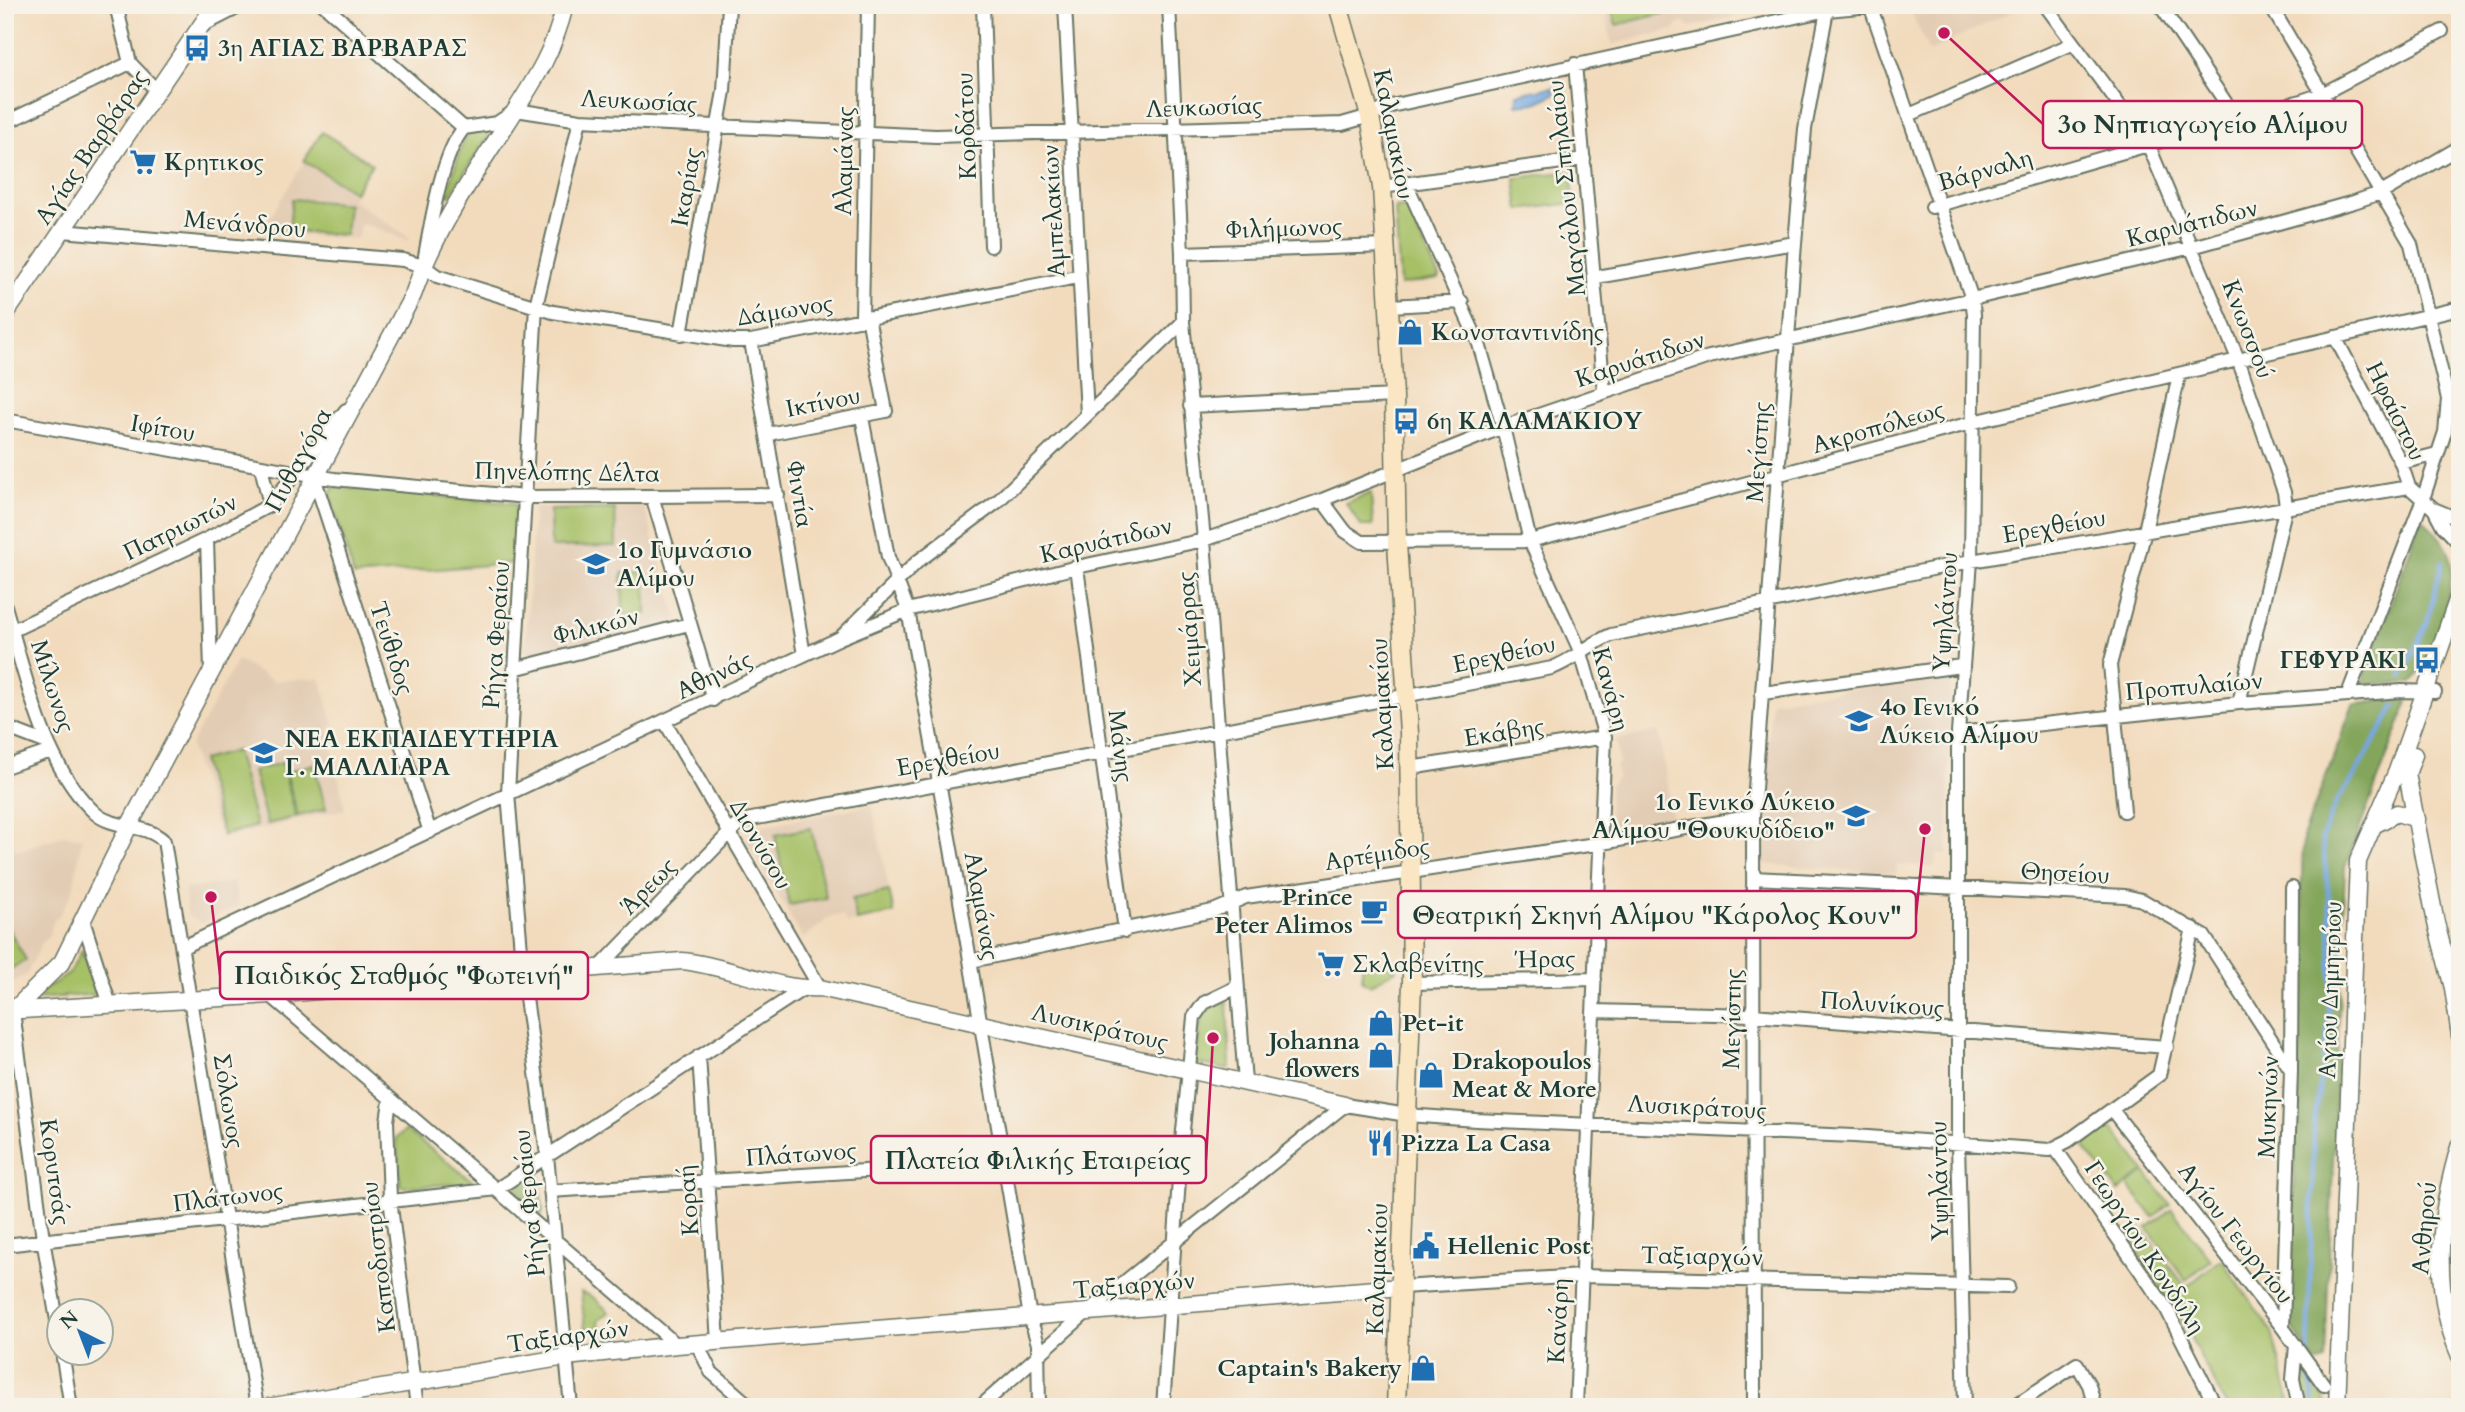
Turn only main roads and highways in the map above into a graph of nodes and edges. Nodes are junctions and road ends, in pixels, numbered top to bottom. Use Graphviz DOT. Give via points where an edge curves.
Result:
graph roads {
  1 [pos="1338,5"];
  2 [pos="1396,1407"];
  1 -- 2 [label="main road, Καλαμακίου" via="1370,116 1382,187 1410,768 1412,983"];
}
